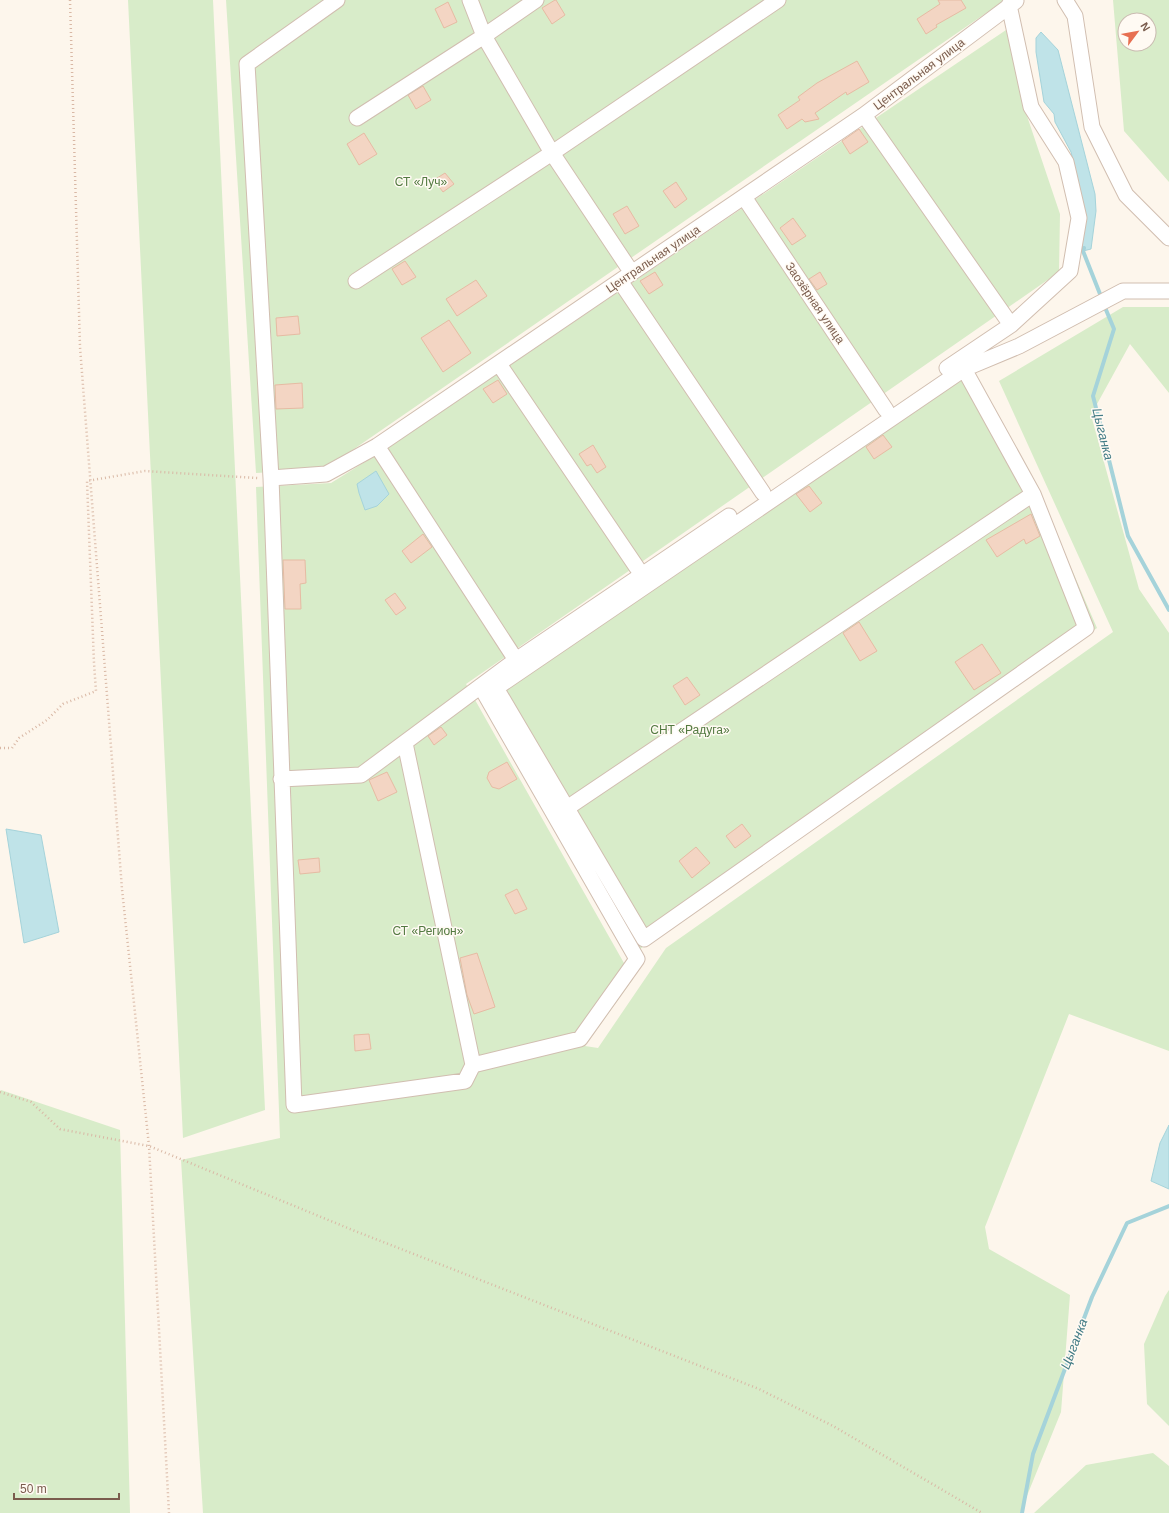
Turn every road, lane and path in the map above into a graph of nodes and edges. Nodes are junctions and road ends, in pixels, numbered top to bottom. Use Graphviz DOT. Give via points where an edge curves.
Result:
graph roads {
  1 [pos="70,0"];
  2 [pos="337,0"];
  3 [pos="470,0"];
  4 [pos="536,0"];
  5 [pos="778,0"];
  6 [pos="1065,0"];
  7 [pos="1013,2"];
  8 [pos="484,36"];
  9 [pos="864,115"];
  10 [pos="357,118"];
  11 [pos="552,153"];
  12 [pos="744,197"];
  13 [pos="1169,238"];
  14 [pos="626,277"];
  15 [pos="356,281"];
  16 [pos="1169,291"];
  17 [pos="1011,325"];
  18 [pos="499,364"];
  19 [pos="964,368"];
  20 [pos="886,410"];
  21 [pos="377,446"];
  22 [pos="271,478"];
  23 [pos="90,480"];
  24 [pos="763,493"];
  25 [pos="1033,494"];
  26 [pos="642,575"];
  27 [pos="516,660"];
  28 [pos="481,686"];
  29 [pos="405,742"];
  30 [pos="0,748"];
  31 [pos="281,778"];
  32 [pos="567,808"];
  33 [pos="473,1065"];
  34 [pos="0,1092"];
  35 [pos="149,1146"];
  36 [pos="169,1513"];
  37 [pos="982,1513"];
  1 -- 23 [label="path" via="80,347"];
  2 -- 22 [label="street" via="247,64"];
  3 -- 8 [label="street"];
  4 -- 8 [label="street"];
  5 -- 11 [label="street"];
  6 -- 13 [label="street" via="1074,16 1092,128 1126,195"];
  7 -- 9 [label="street, Центральная улица"];
  7 -- 17 [label="street" via="1031,107 1066,162 1079,218 1070,271"];
  8 -- 10 [label="street"];
  8 -- 11 [label="street"];
  9 -- 12 [label="street, Центральная улица"];
  9 -- 17 [label="street"];
  11 -- 14 [label="street"];
  11 -- 15 [label="street"];
  12 -- 14 [label="street, Центральная улица"];
  12 -- 20 [label="street, Заозёрная улица"];
  14 -- 18 [label="street, Центральная улица"];
  14 -- 24 [label="street"];
  16 -- 19 [label="street" via="1123,292 1019,346"];
  17 -- 20 [label="street"];
  18 -- 21 [label="street, Центральная улица"];
  18 -- 26 [label="street"];
  19 -- 25 [label="street"];
  19 -- 32 [label="street" via="496,688"];
  20 -- 24 [label="street"];
  21 -- 22 [label="street, Центральная улица" via="326,474"];
  21 -- 27 [label="street"];
  22 -- 23 [label="path" via="145,471"];
  22 -- 31 [label="street"];
  23 -- 30 [label="path" via="87,481 96,690 63,704 47,720 19,738 12,748"];
  23 -- 35 [label="path" via="122,889"];
  24 -- 26 [label="street"];
  25 -- 32 [label="street"];
  25 -- 32 [label="street" via="1086,628 644,939"];
  26 -- 27 [label="street"];
  27 -- 28 [label="street"];
  28 -- 29 [label="street"];
  28 -- 33 [label="street" via="637,959 580,1039"];
  29 -- 31 [label="street" via="361,775"];
  29 -- 33 [label="street"];
  31 -- 33 [label="street" via="294,1106 465,1081"];
  34 -- 35 [label="path" via="31,1102 60,1129"];
  35 -- 36 [label="path"];
  35 -- 37 [label="path" via="362,1234 759,1389 834,1426"];
}
